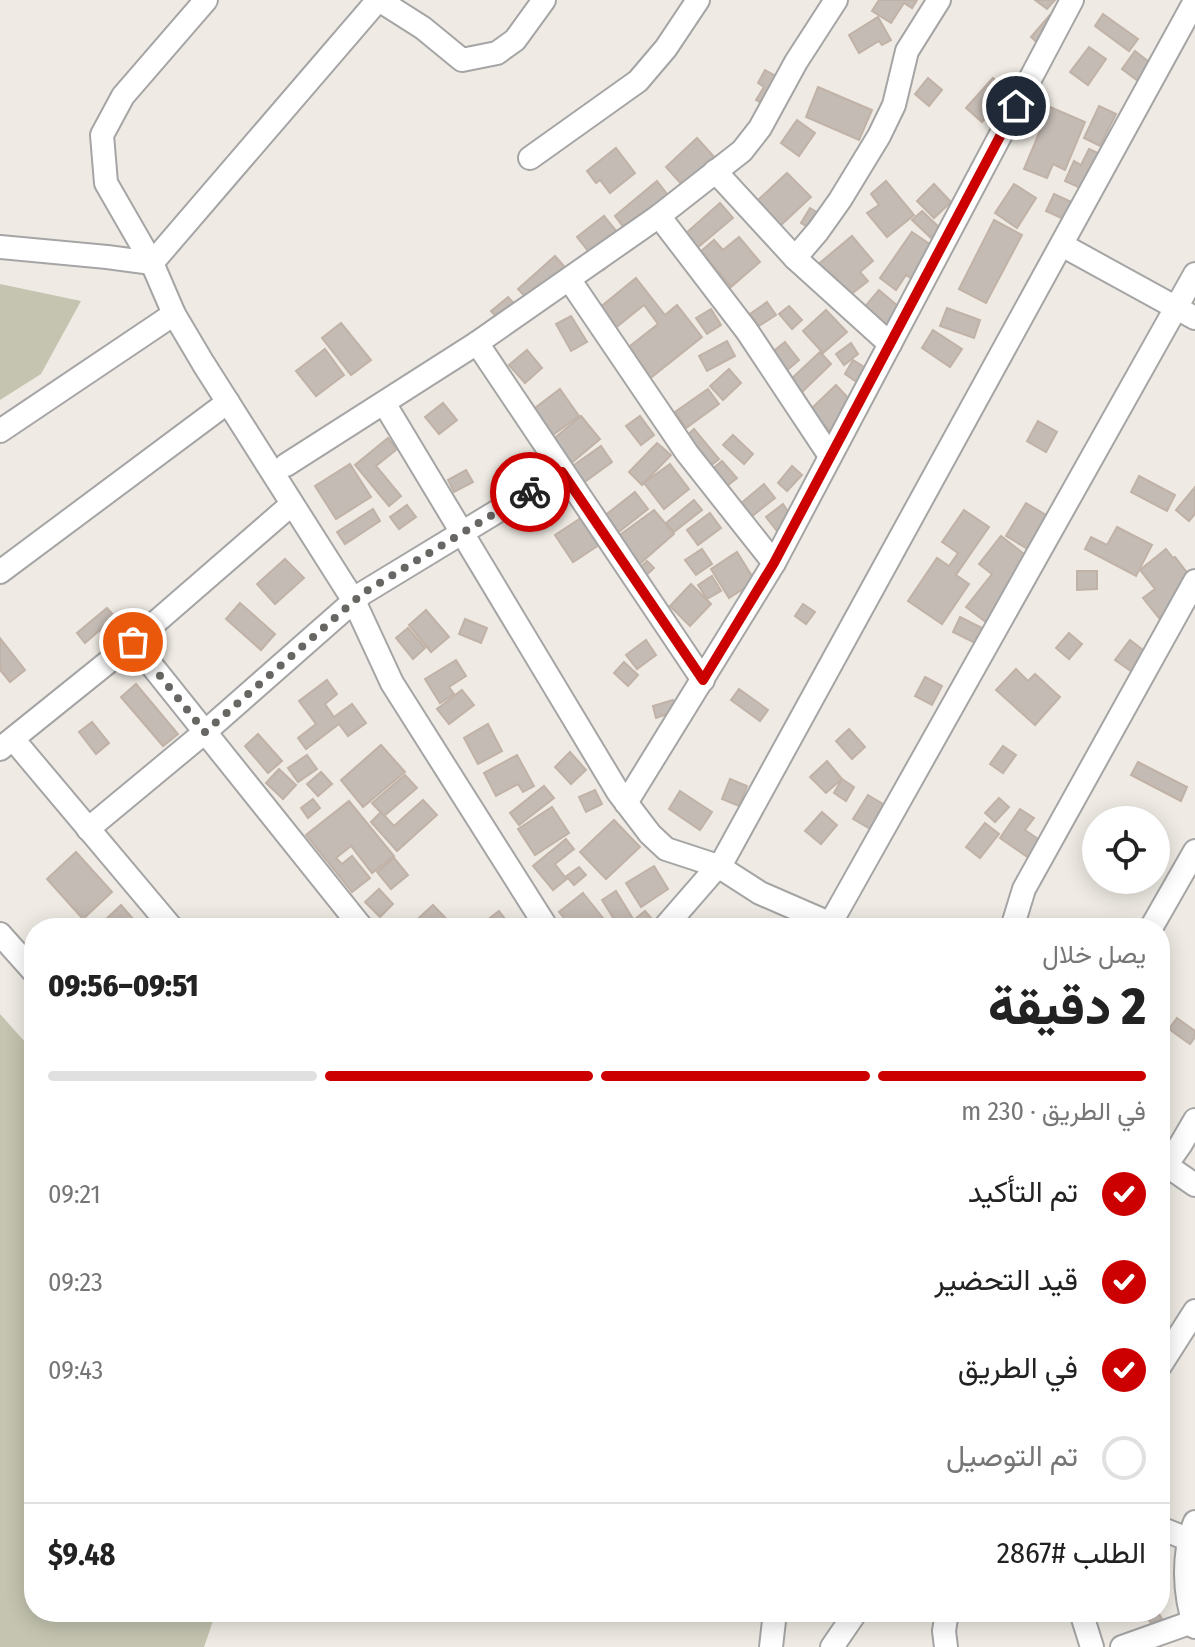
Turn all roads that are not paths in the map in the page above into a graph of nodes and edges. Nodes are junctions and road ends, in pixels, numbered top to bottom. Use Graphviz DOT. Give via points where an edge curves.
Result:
graph roads {
  1 [pos="206,0"];
  2 [pos="378,0"];
  3 [pos="544,0"];
  4 [pos="698,0"];
  5 [pos="836,0"];
  6 [pos="939,0"];
  7 [pos="1072,0"];
  8 [pos="1195,1"];
  9 [pos="530,158"];
  10 [pos="715,171"];
  11 [pos="659,216"];
  12 [pos="1062,245"];
  13 [pos="0,247"];
  14 [pos="795,258"];
  15 [pos="152,263"];
  16 [pos="1195,274"];
  17 [pos="569,279"];
  18 [pos="1186,313"];
  19 [pos="174,314"];
  20 [pos="477,343"];
  21 [pos="890,344"];
  22 [pos="228,402"];
  23 [pos="384,403"];
  24 [pos="0,431"];
  25 [pos="830,456"];
  26 [pos="286,465"];
  27 [pos="562,472"];
  28 [pos="292,504"];
  29 [pos="462,533"];
  30 [pos="774,563"];
  31 [pos="0,572"];
  32 [pos="1195,581"];
  33 [pos="354,601"];
  34 [pos="133,642"];
  35 [pos="703,680"];
  36 [pos="205,732"];
  37 [pos="6,744"];
  38 [pos="626,803"];
  39 [pos="88,829"];
  40 [pos="1195,851"];
  41 [pos="718,866"];
  42 [pos="164,918"];
  43 [pos="354,918"];
  44 [pos="541,918"];
  45 [pos="673,918"];
  46 [pos="813,918"];
  47 [pos="835,918"];
  48 [pos="1015,918"];
  49 [pos="1157,918"];
  50 [pos="0,934"];
  51 [pos="24,961"];
  52 [pos="1195,1120"];
  53 [pos="1170,1155"];
  54 [pos="1170,1171"];
  55 [pos="1195,1185"];
  56 [pos="1195,1311"];
  57 [pos="1170,1350"];
  58 [pos="1170,1530"];
  59 [pos="1193,1535"];
  60 [pos="774,1622"];
  61 [pos="849,1622"];
  62 [pos="945,1622"];
  63 [pos="1084,1622"];
  64 [pos="1194,1623"];
  65 [pos="771,1647"];
  66 [pos="832,1647"];
  67 [pos="946,1647"];
  68 [pos="1092,1647"];
  69 [pos="1122,1647"];
  1 -- 15 [label="street" via="123,96 102,135 106,183"];
  2 -- 3 [label="street" via="462,60 497,53 515,40"];
  2 -- 15 [label="street"];
  4 -- 9 [label="street" via="638,81"];
  5 -- 10 [label="street" via="760,128 742,151"];
  6 -- 14 [label="street" via="907,51 894,105 879,136 840,200"];
  7 -- 21 [label="street"];
  8 -- 12 [label="street"];
  10 -- 11 [label="street"];
  10 -- 14 [label="street"];
  11 -- 17 [label="street"];
  11 -- 25 [label="street" via="747,331"];
  12 -- 18 [label="street"];
  12 -- 41 [label="street"];
  13 -- 15 [label="street"];
  14 -- 21 [label="street"];
  15 -- 19 [label="street"];
  16 -- 18 [label="street"];
  17 -- 20 [label="street"];
  17 -- 30 [label="street" via="687,453"];
  18 -- 47 [label="street"];
  19 -- 22 [label="street"];
  19 -- 24 [label="street"];
  20 -- 23 [label="street"];
  20 -- 27 [label="street"];
  21 -- 25 [label="street"];
  22 -- 28 [label="street"];
  22 -- 31 [label="street"];
  23 -- 26 [label="street"];
  23 -- 29 [label="street"];
  25 -- 30 [label="street"];
  27 -- 29 [label="street"];
  27 -- 35 [label="street"];
  28 -- 33 [label="street"];
  28 -- 34 [label="street"];
  29 -- 33 [label="street"];
  29 -- 38 [label="street"];
  30 -- 35 [label="street"];
  32 -- 48 [label="street" via="1024,889"];
  33 -- 36 [label="street"];
  33 -- 44 [label="street" via="392,683"];
  34 -- 36 [label="street"];
  34 -- 37 [label="street"];
  35 -- 38 [label="street"];
  36 -- 39 [label="street"];
  36 -- 43 [label="street"];
  37 -- 39 [label="street"];
  38 -- 41 [label="street" via="666,849"];
  39 -- 42 [label="street"];
  40 -- 49 [label="street"];
  41 -- 45 [label="street"];
  41 -- 46 [label="street"];
  50 -- 51 [label="street"];
  52 -- 53 [label="street"];
  54 -- 55 [label="street"];
  56 -- 57 [label="street"];
  58 -- 59 [label="street"];
  59 -- 64 [label="street" via="1186,1580"];
  60 -- 65 [label="street"];
  61 -- 66 [label="street"];
  62 -- 67 [label="street"];
  63 -- 68 [label="street"];
  64 -- 69 [label="street"];
}
